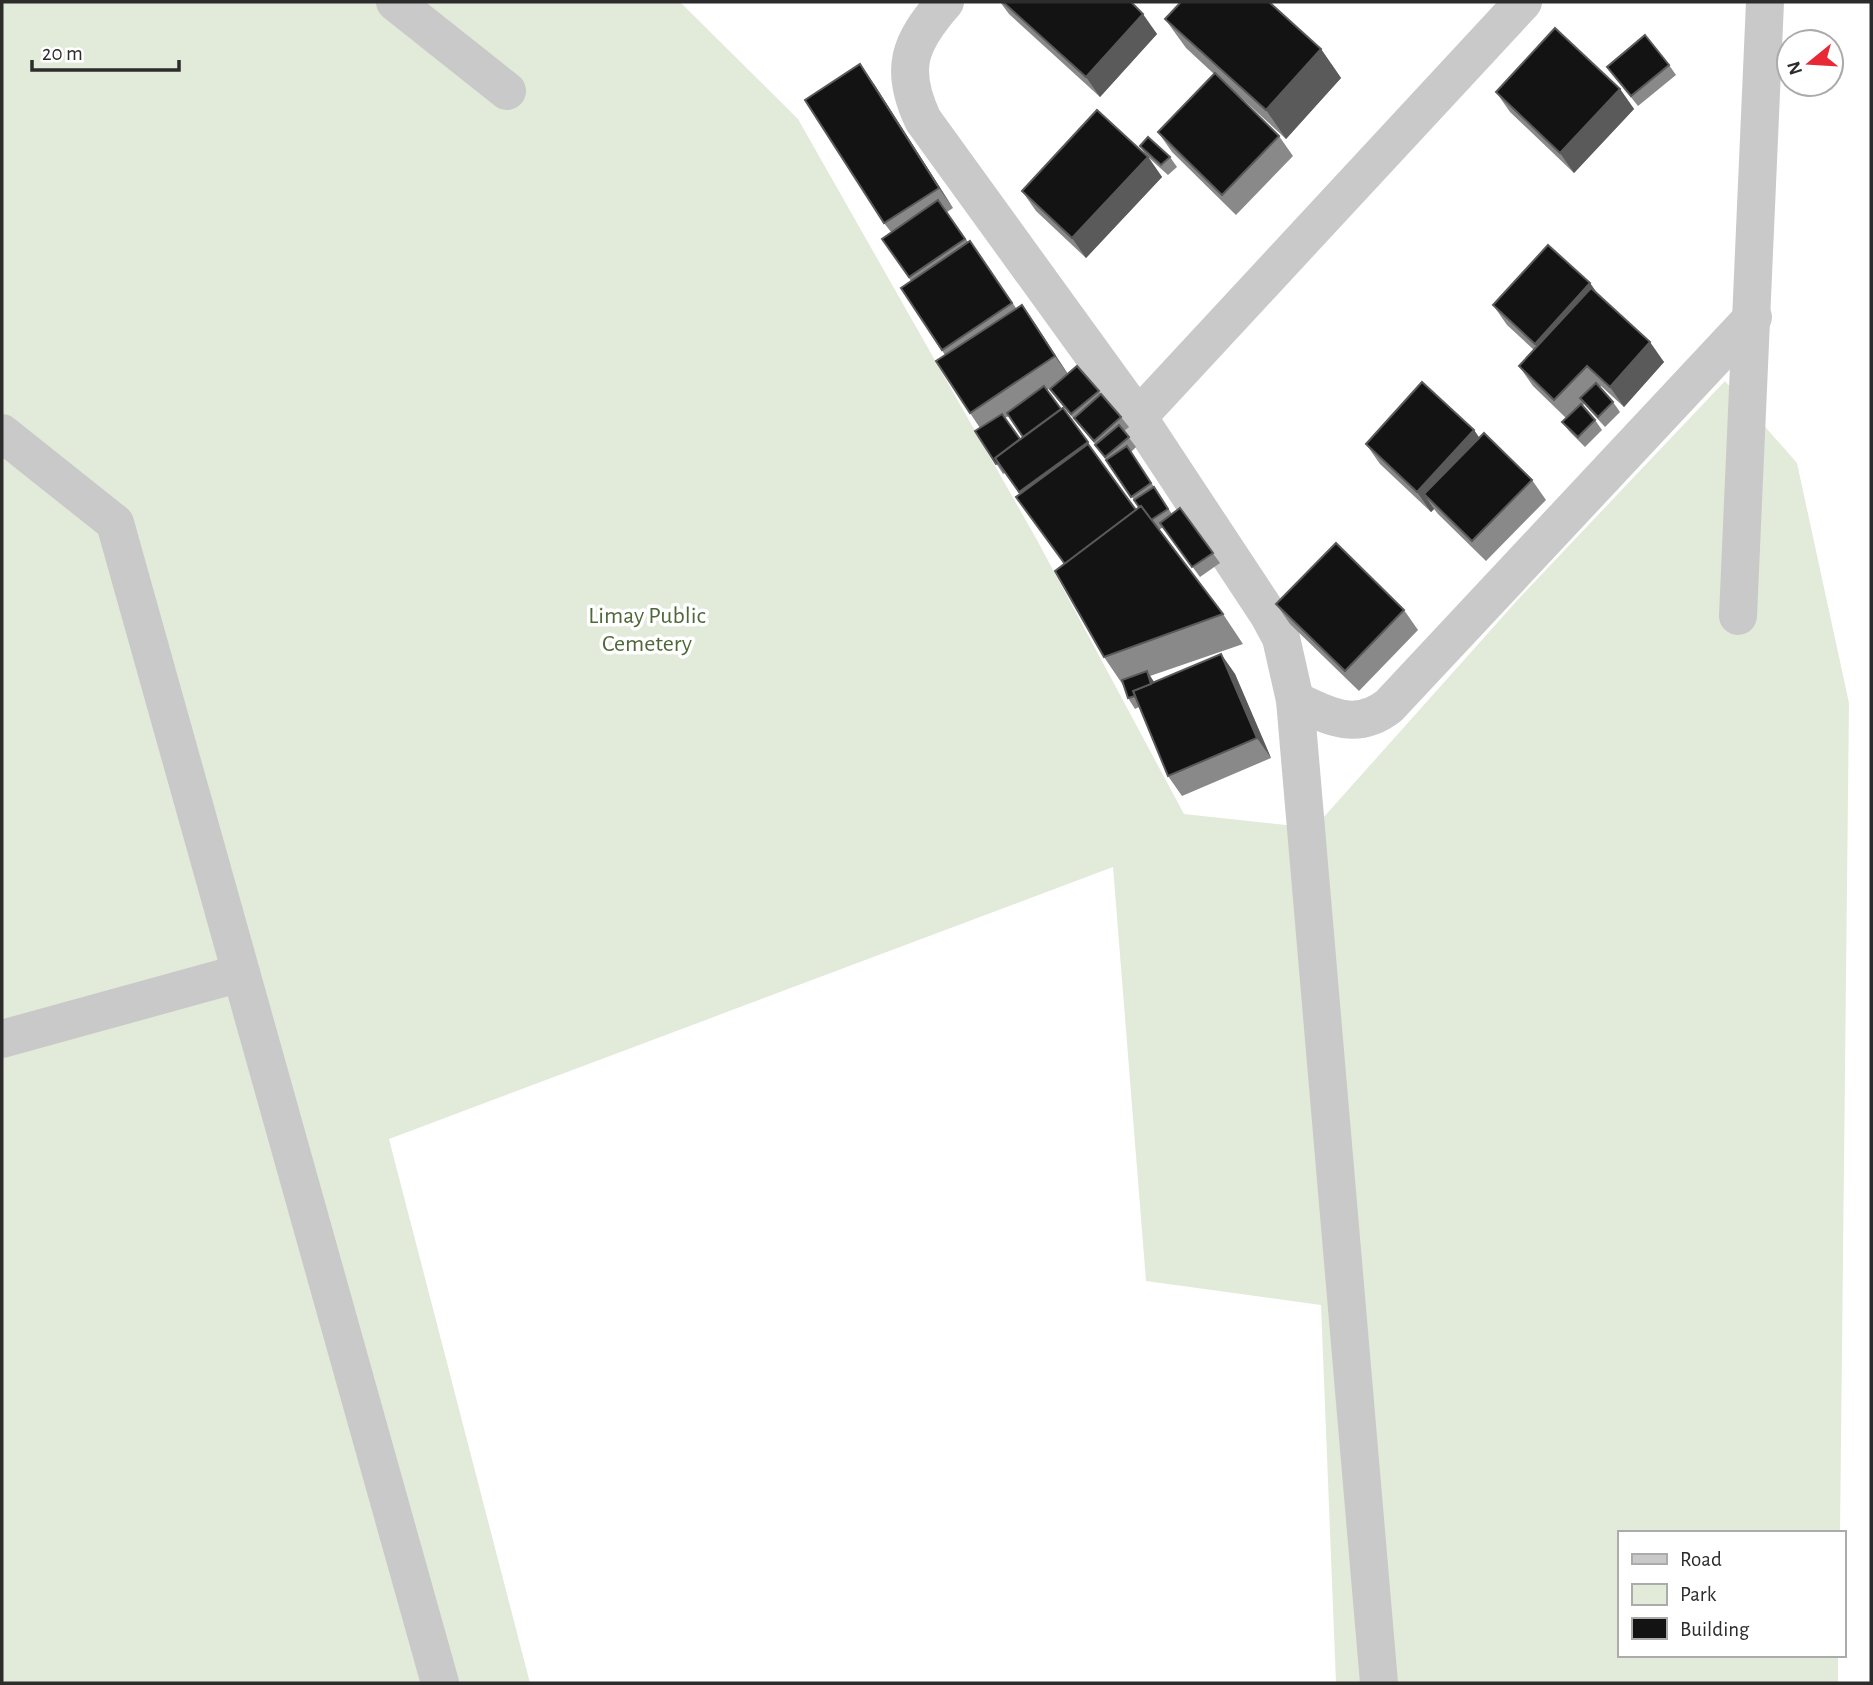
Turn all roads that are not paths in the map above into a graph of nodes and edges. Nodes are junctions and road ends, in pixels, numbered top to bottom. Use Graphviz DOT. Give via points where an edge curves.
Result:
graph roads {
  1 [pos="395,2"];
  2 [pos="945,2"];
  3 [pos="1523,2"];
  4 [pos="1765,2"];
  5 [pos="507,91"];
  6 [pos="1753,317"];
  7 [pos="1138,417"];
  8 [pos="2,433"];
  9 [pos="1738,616"];
  10 [pos="1295,700"];
  11 [pos="241,974"];
  12 [pos="2,1040"];
  13 [pos="440,1683"];
  14 [pos="1379,1683"];
  1 -- 5 [label="street"];
  2 -- 7 [label="street" via="914,44 909,70 912,96 923,120"];
  3 -- 7 [label="street"];
  4 -- 6 [label="street"];
  6 -- 9 [label="street"];
  6 -- 10 [label="street" via="1389,706 1376,716 1345,721"];
  7 -- 10 [label="street" via="1268,614 1280,638"];
  8 -- 11 [label="street" via="115,523"];
  10 -- 14 [label="street"];
  11 -- 12 [label="street"];
  11 -- 13 [label="street"];
}
